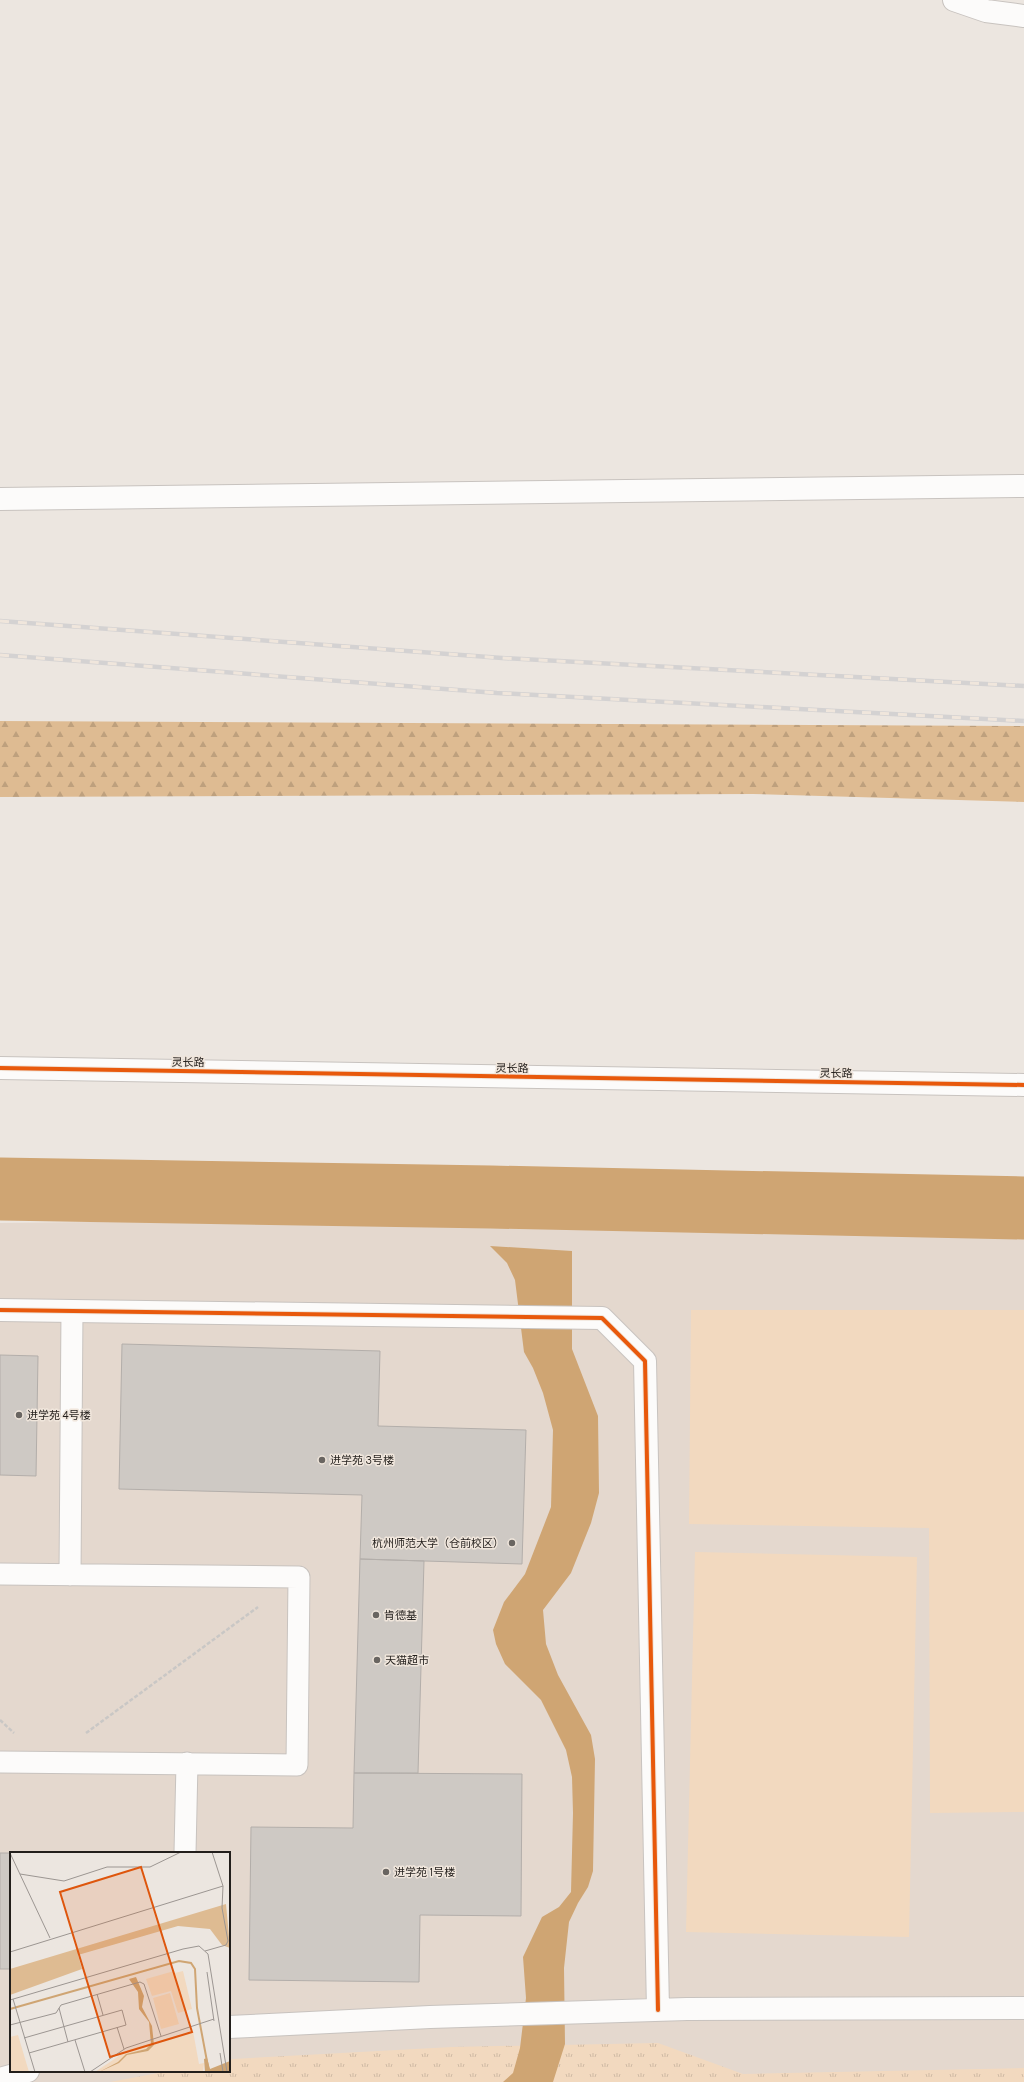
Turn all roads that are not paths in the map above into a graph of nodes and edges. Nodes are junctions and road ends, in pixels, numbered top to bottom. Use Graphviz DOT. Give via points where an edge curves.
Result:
graph roads {
  1 [pos="954,0"];
  2 [pos="1024,16"];
  3 [pos="1024,486"];
  4 [pos="0,499"];
  5 [pos="0,1068"];
  6 [pos="1024,1085"];
  7 [pos="0,1310"];
  8 [pos="72,1311"];
  9 [pos="0,1574"];
  10 [pos="70,1575"];
  11 [pos="0,1762"];
  12 [pos="187,1763"];
  13 [pos="185,1852"];
  14 [pos="1023,2008"];
  15 [pos="656,2010"];
  16 [pos="230,2027"];
  17 [pos="24,2072"];
  18 [pos="0,2078"];
  1 -- 2 [label="street" via="986,11"];
  3 -- 4 [label="street"];
  5 -- 6 [label="street, 灵长路"];
  7 -- 8 [label="street"];
  8 -- 10 [label="lane"];
  8 -- 15 [label="street" via="602,1318 645,1361"];
  9 -- 10 [label="lane"];
  10 -- 12 [label="lane" via="299,1577 298,1765"];
  11 -- 12 [label="lane"];
  12 -- 13 [label="lane"];
  14 -- 15 [label="street"];
  15 -- 16 [label="street"];
  17 -- 18 [label="street"];
}
